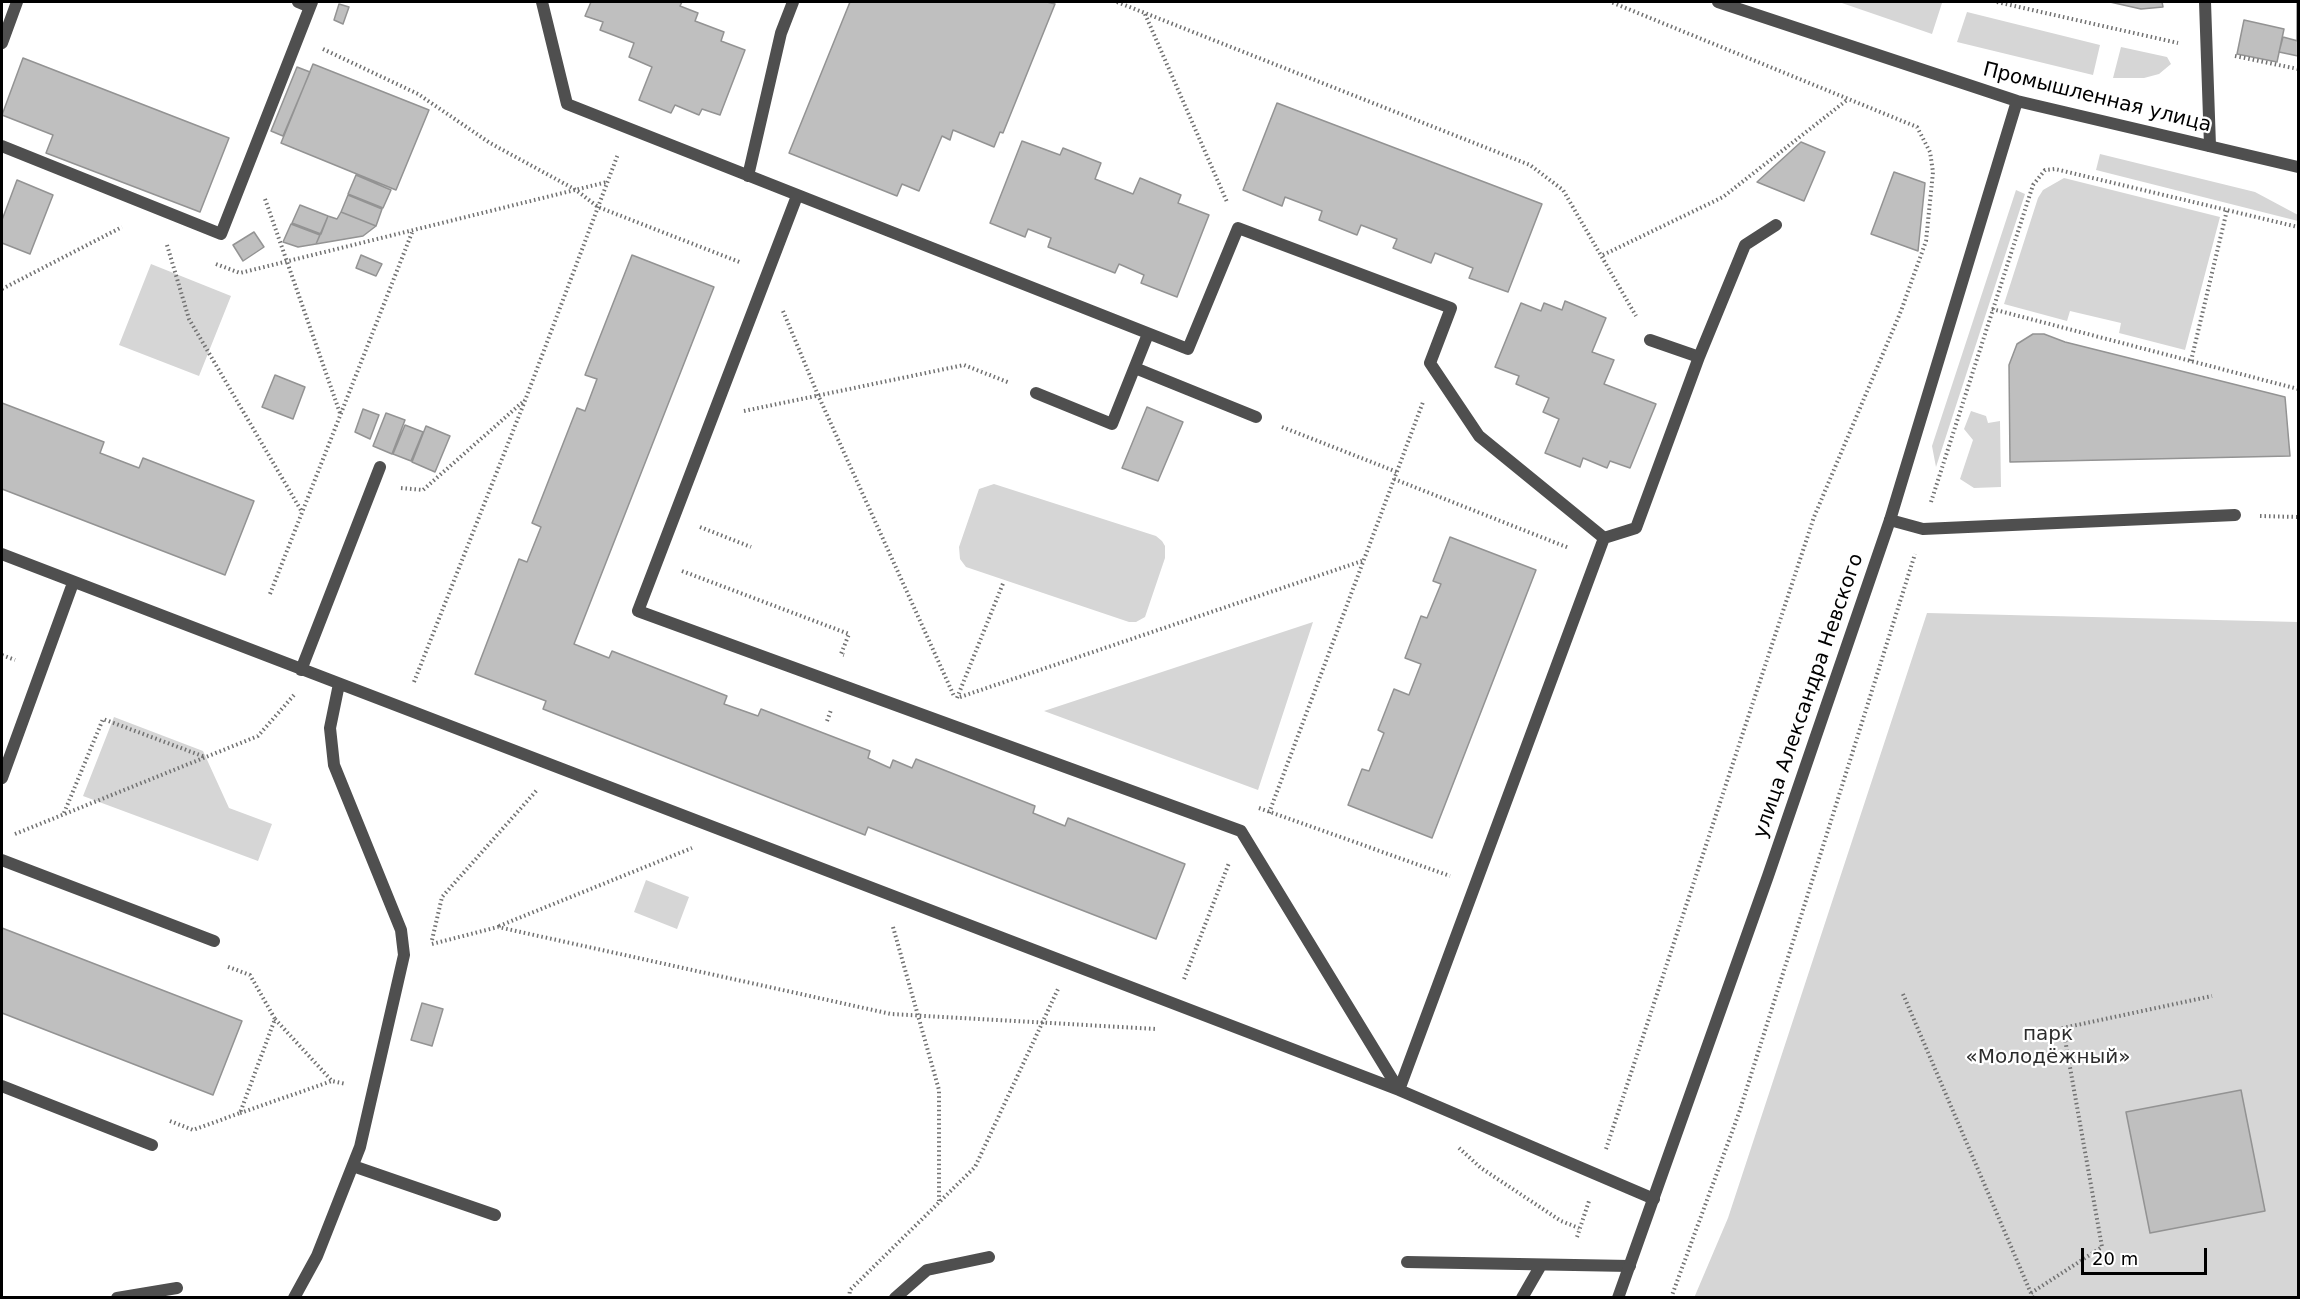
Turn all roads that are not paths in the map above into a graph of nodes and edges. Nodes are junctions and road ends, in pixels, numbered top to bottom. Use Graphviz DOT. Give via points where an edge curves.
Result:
graph roads {
  1 [pos="17,2"];
  2 [pos="298,2"];
  3 [pos="542,2"];
  4 [pos="793,2"];
  5 [pos="1718,2"];
  6 [pos="2205,2"];
  7 [pos="311,4"];
  8 [pos="2,43"];
  9 [pos="2017,101"];
  10 [pos="2,146"];
  11 [pos="2210,146"];
  12 [pos="2298,167"];
  13 [pos="748,176"];
  14 [pos="797,196"];
  15 [pos="1776,225"];
  16 [pos="1148,334"];
  17 [pos="1650,340"];
  18 [pos="1699,357"];
  19 [pos="1135,368"];
  20 [pos="1036,393"];
  21 [pos="1256,417"];
  22 [pos="380,467"];
  23 [pos="2235,516"];
  24 [pos="1890,520"];
  25 [pos="1604,538"];
  26 [pos="2,554"];
  27 [pos="73,583"];
  28 [pos="307,672"];
  29 [pos="339,684"];
  30 [pos="2,778"];
  31 [pos="2,860"];
  32 [pos="214,941"];
  33 [pos="2,1086"];
  34 [pos="1399,1090"];
  35 [pos="152,1145"];
  36 [pos="353,1166"];
  37 [pos="1654,1199"];
  38 [pos="495,1215"];
  39 [pos="989,1257"];
  40 [pos="1407,1262"];
  41 [pos="1541,1264"];
  42 [pos="1630,1266"];
  43 [pos="177,1288"];
  44 [pos="117,1298"];
  45 [pos="294,1298"];
  46 [pos="895,1298"];
  47 [pos="1522,1298"];
  48 [pos="1618,1298"];
  1 -- 8 [label="street"];
  2 -- 7 [label="street"];
  3 -- 13 [label="street" via="567,104"];
  4 -- 13 [label="street" via="781,33"];
  5 -- 9 [label="street, Промышленная улица"];
  6 -- 11 [label="street"];
  7 -- 10 [label="street" via="220,234"];
  9 -- 11 [label="street, Промышленная улица"];
  9 -- 24 [label="street, улица Александра Невского"];
  11 -- 12 [label="street, Промышленная улица"];
  13 -- 14 [label="street"];
  14 -- 16 [label="street"];
  14 -- 34 [label="street" via="638,611 1241,831"];
  15 -- 18 [label="street" via="1745,245"];
  16 -- 19 [label="street"];
  16 -- 25 [label="street" via="1188,349 1238,228 1451,308 1430,363 1435,371 1479,436"];
  17 -- 18 [label="street"];
  18 -- 25 [label="street" via="1636,528"];
  19 -- 20 [label="street" via="1112,424"];
  19 -- 21 [label="street"];
  22 -- 28 [label="street"];
  23 -- 24 [label="street" via="1923,529"];
  24 -- 37 [label="street, улица Александра Невского"];
  25 -- 34 [label="street"];
  26 -- 27 [label="street"];
  27 -- 28 [label="street"];
  27 -- 30 [label="street"];
  28 -- 29 [label="street"];
  29 -- 34 [label="street"];
  29 -- 36 [label="street" via="330,728 334,765 401,930 404,955"];
  31 -- 32 [label="street"];
  33 -- 35 [label="street"];
  34 -- 37 [label="street"];
  36 -- 38 [label="street"];
  36 -- 45 [label="street" via="317,1256"];
  37 -- 42 [label="street, улица Александра Невского"];
  39 -- 46 [label="street" via="927,1270"];
  40 -- 41 [label="street"];
  41 -- 42 [label="street"];
  41 -- 47 [label="street"];
  42 -- 48 [label="street, улица Александра Невского"];
  43 -- 44 [label="street"];
}
